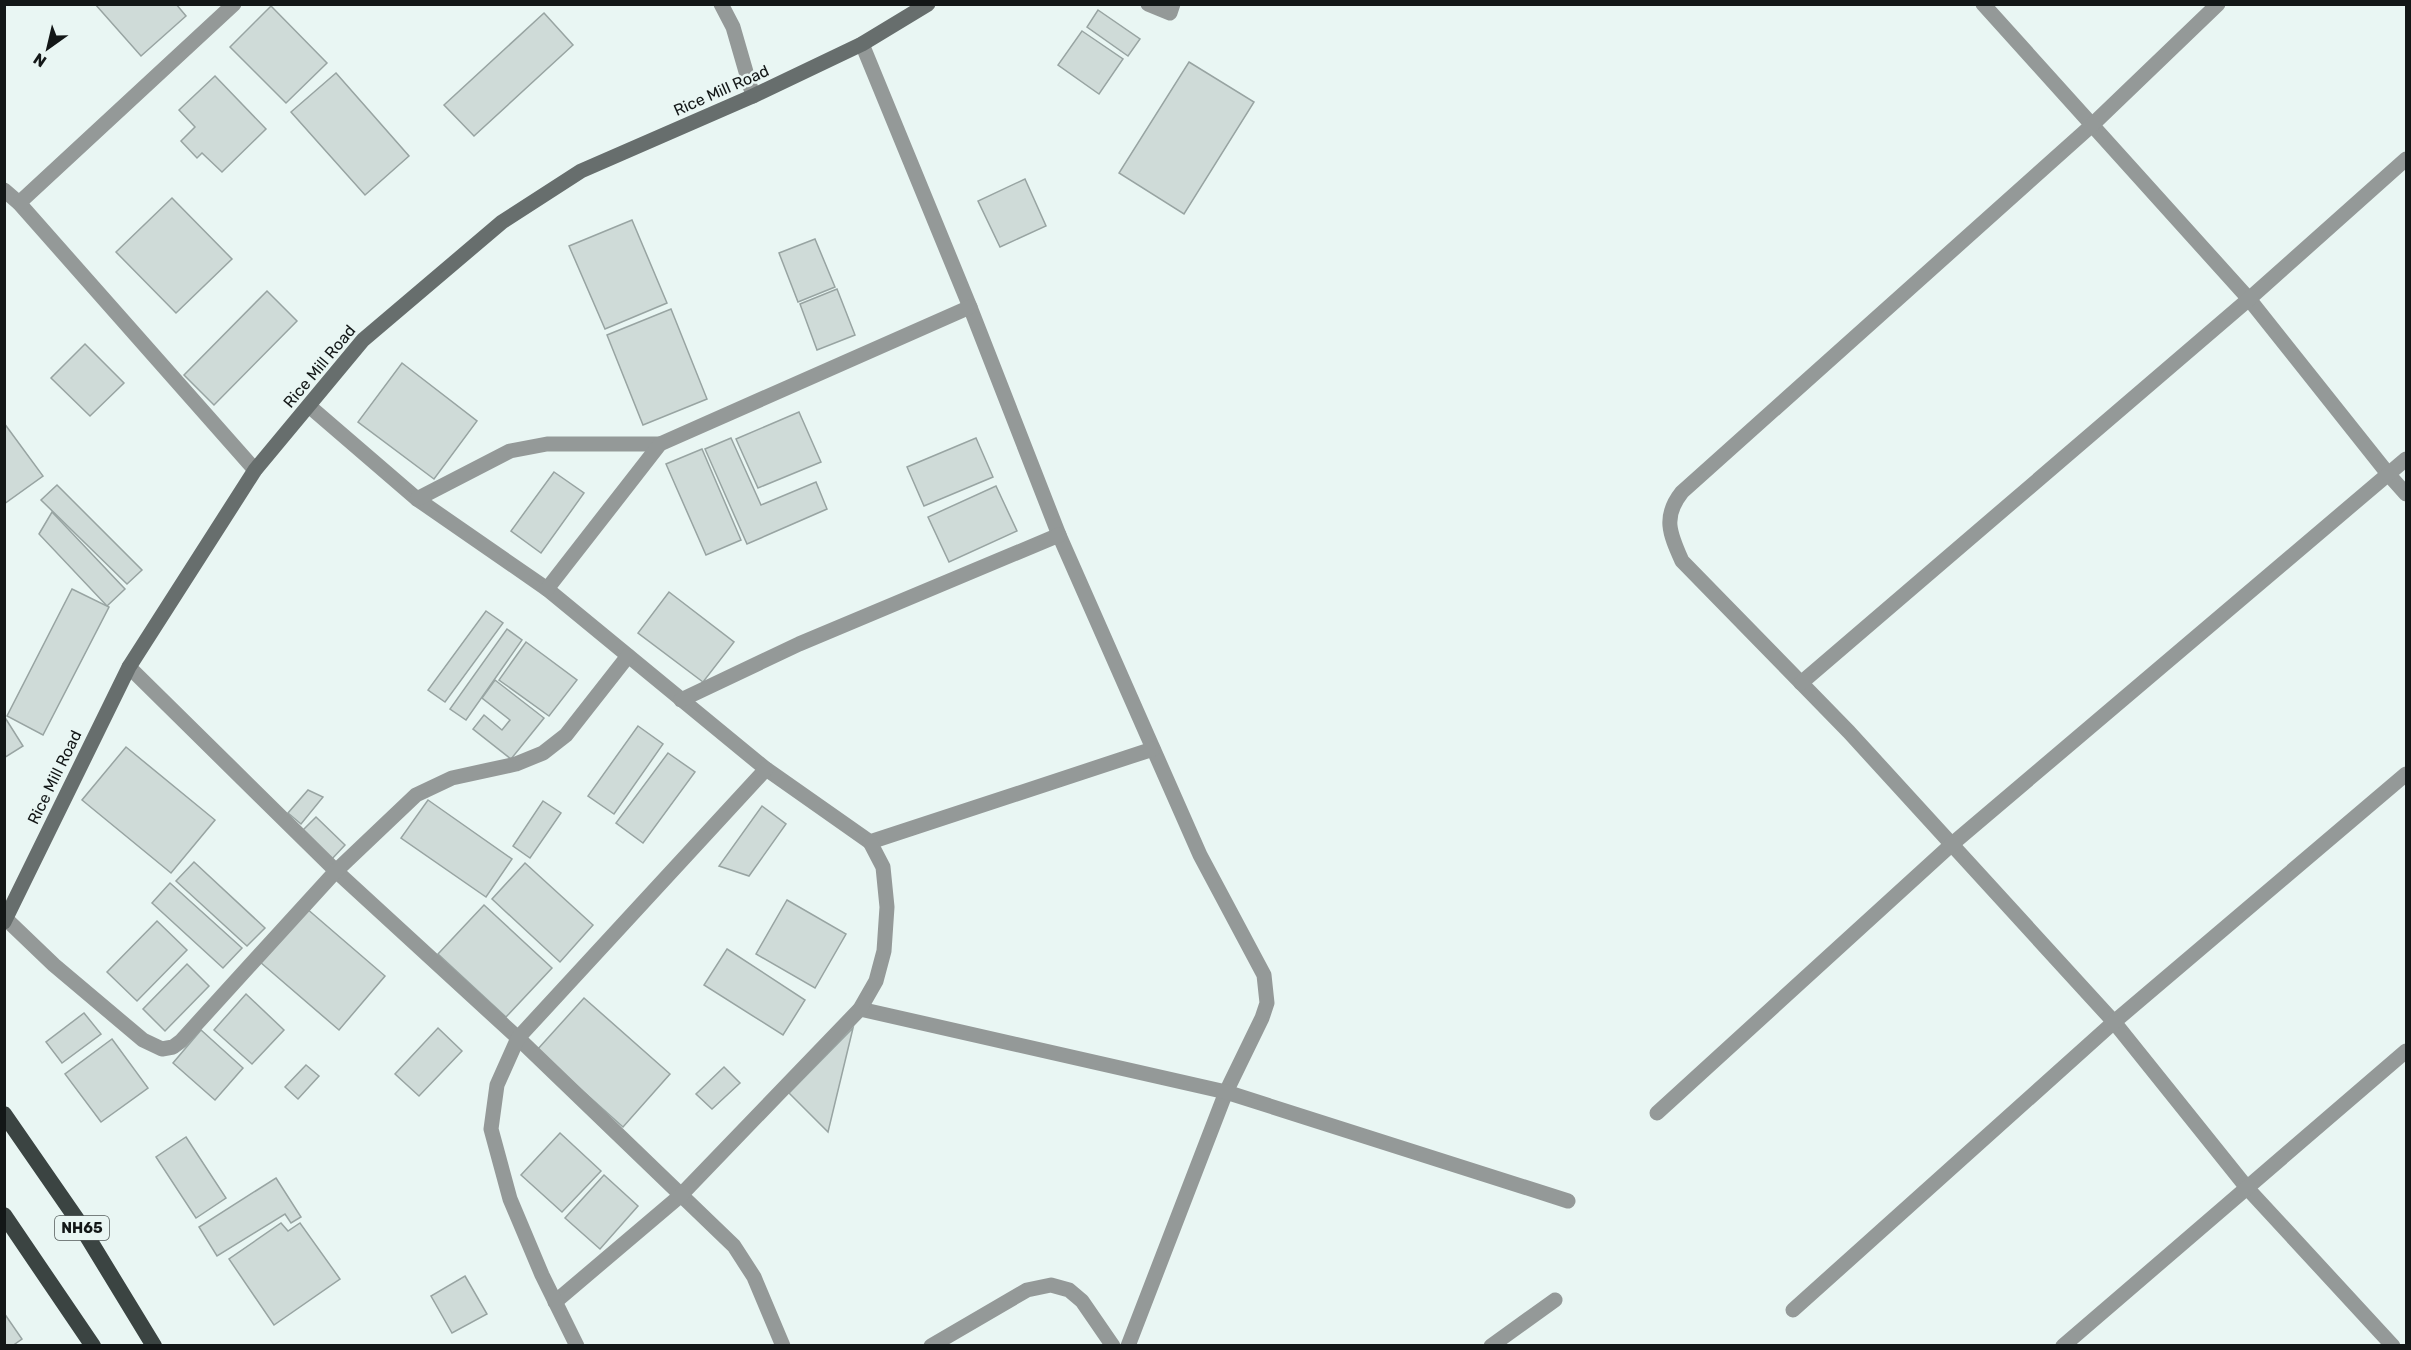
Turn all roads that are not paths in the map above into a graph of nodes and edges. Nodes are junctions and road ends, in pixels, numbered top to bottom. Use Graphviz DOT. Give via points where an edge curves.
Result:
graph roads {
  1 [pos="234,4"];
  2 [pos="721,4"];
  3 [pos="928,4"];
  4 [pos="1148,4"];
  5 [pos="1173,4"];
  6 [pos="1983,4"];
  7 [pos="2218,4"];
  8 [pos="862,44"];
  9 [pos="753,96"];
  10 [pos="2091,126"];
  11 [pos="2406,159"];
  12 [pos="4,190"];
  13 [pos="19,203"];
  14 [pos="2249,299"];
  15 [pos="970,307"];
  16 [pos="309,406"];
  17 [pos="660,444"];
  18 [pos="2406,459"];
  19 [pos="255,470"];
  20 [pos="2389,475"];
  21 [pos="2406,494"];
  22 [pos="417,499"];
  23 [pos="1059,535"];
  24 [pos="547,589"];
  25 [pos="628,656"];
  26 [pos="129,667"];
  27 [pos="1801,682"];
  28 [pos="681,700"];
  29 [pos="1153,749"];
  30 [pos="766,769"];
  31 [pos="2406,774"];
  32 [pos="870,842"];
  33 [pos="1951,845"];
  34 [pos="336,871"];
  35 [pos="5,920"];
  36 [pos="860,1009"];
  37 [pos="2114,1022"];
  38 [pos="518,1038"];
  39 [pos="2406,1051"];
  40 [pos="1226,1092"];
  41 [pos="1657,1113"];
  42 [pos="4,1114"];
  43 [pos="2247,1189"];
  44 [pos="680,1196"];
  45 [pos="1568,1201"];
  46 [pos="5,1216"];
  47 [pos="1554,1300"];
  48 [pos="555,1302"];
  49 [pos="1793,1310"];
  50 [pos="93,1346"];
  51 [pos="154,1346"];
  52 [pos="577,1346"];
  53 [pos="783,1346"];
  54 [pos="931,1346"];
  55 [pos="1113,1346"];
  56 [pos="1128,1346"];
  57 [pos="1491,1346"];
  58 [pos="2063,1346"];
  59 [pos="2393,1346"];
  1 -- 13 [label="street"];
  2 -- 9 [label="street" via="733,27"];
  3 -- 8 [label="main road, Rice Mill Road"];
  4 -- 5 [label="street" via="1170,13"];
  6 -- 10 [label="street"];
  7 -- 10 [label="street"];
  8 -- 9 [label="main road, Rice Mill Road"];
  8 -- 15 [label="street"];
  9 -- 16 [label="main road, Rice Mill Road" via="580,171 502,222 363,340"];
  10 -- 14 [label="street"];
  10 -- 27 [label="street" via="1682,492 1672,506 1669,521 1682,561"];
  11 -- 14 [label="street"];
  12 -- 13 [label="street"];
  13 -- 19 [label="street"];
  14 -- 20 [label="street"];
  14 -- 27 [label="street"];
  15 -- 17 [label="street"];
  15 -- 23 [label="street"];
  16 -- 19 [label="main road, Rice Mill Road"];
  16 -- 22 [label="street"];
  17 -- 22 [label="street" via="547,444 510,451"];
  17 -- 24 [label="street"];
  18 -- 20 [label="street"];
  19 -- 26 [label="main road, Rice Mill Road"];
  20 -- 21 [label="street"];
  20 -- 33 [label="street"];
  22 -- 24 [label="street"];
  23 -- 28 [label="street" via="799,644"];
  23 -- 29 [label="street"];
  24 -- 25 [label="street"];
  25 -- 28 [label="street"];
  25 -- 34 [label="street" via="566,735 543,753 516,764 452,778 416,795"];
  26 -- 34 [label="street"];
  26 -- 35 [label="main road, Rice Mill Road"];
  27 -- 33 [label="street"];
  28 -- 30 [label="street"];
  29 -- 32 [label="street"];
  29 -- 40 [label="street" via="1200,855 1264,975 1267,1003"];
  30 -- 32 [label="street"];
  30 -- 38 [label="street"];
  31 -- 37 [label="street"];
  32 -- 36 [label="street" via="883,867 887,907 884,951 876,981"];
  33 -- 37 [label="street"];
  33 -- 41 [label="street"];
  34 -- 35 [label="street" via="181,1041 162,1049 143,1040"];
  34 -- 38 [label="street"];
  36 -- 40 [label="street"];
  36 -- 44 [label="street"];
  37 -- 43 [label="street"];
  37 -- 49 [label="street"];
  38 -- 44 [label="street"];
  38 -- 48 [label="street" via="497,1085 490,1129 510,1199"];
  39 -- 43 [label="street"];
  40 -- 45 [label="street"];
  40 -- 56 [label="street"];
  42 -- 51 [label="highway, NH65" via="76,1218"];
  43 -- 58 [label="street"];
  43 -- 59 [label="street"];
  44 -- 48 [label="street"];
  44 -- 53 [label="street" via="734,1246 754,1277"];
  46 -- 50 [label="highway"];
  47 -- 57 [label="street"];
  48 -- 52 [label="street"];
  54 -- 55 [label="street" via="1027,1290 1051,1286 1069,1290 1082,1301"];
}
